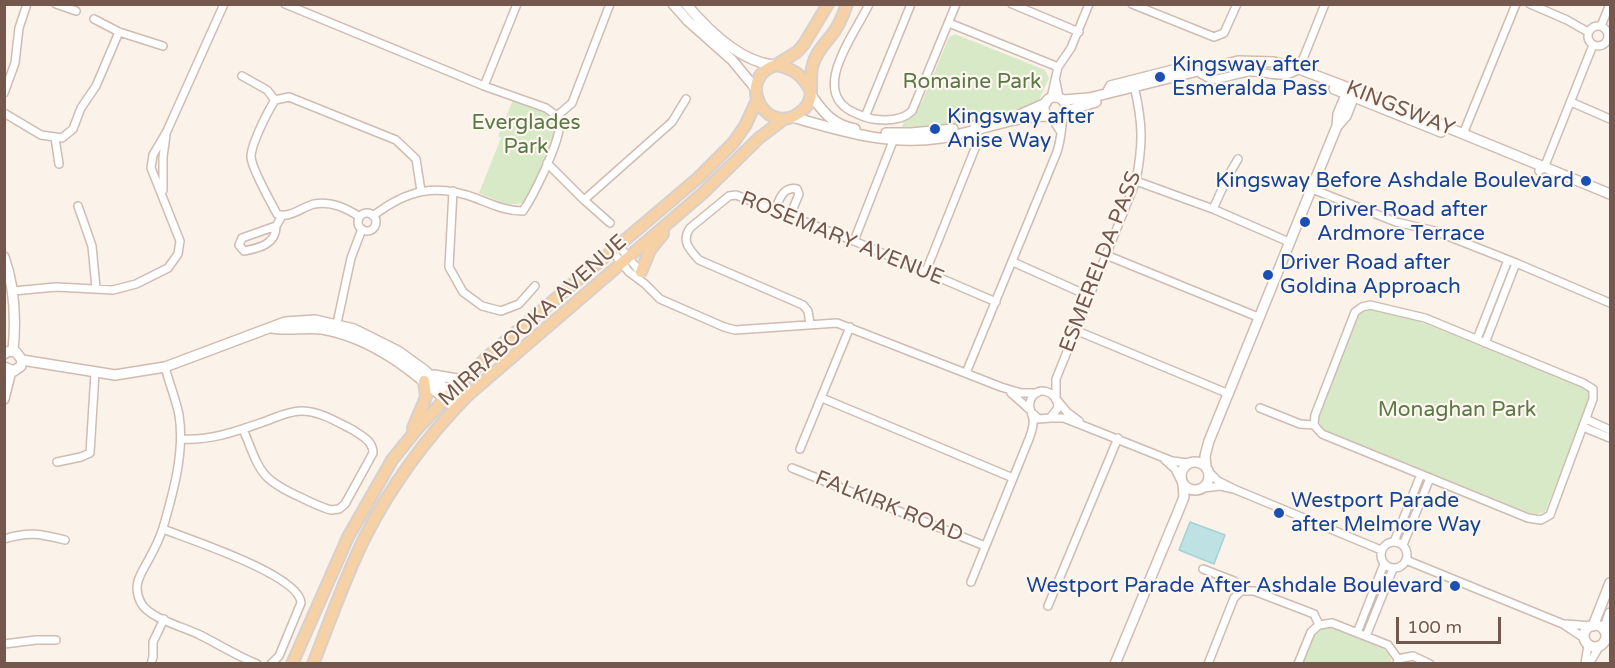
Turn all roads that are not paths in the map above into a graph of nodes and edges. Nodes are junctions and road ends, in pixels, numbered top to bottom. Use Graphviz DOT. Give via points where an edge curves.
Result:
graph roads {
  1 [pos="27,4"];
  2 [pos="56,4"];
  3 [pos="224,4"];
  4 [pos="285,4"];
  5 [pos="517,4"];
  6 [pos="610,4"];
  7 [pos="674,4"];
  8 [pos="686,4"];
  9 [pos="828,4"];
  10 [pos="847,4"];
  11 [pos="869,4"];
  12 [pos="911,4"];
  13 [pos="956,4"];
  14 [pos="1012,4"];
  15 [pos="1089,4"];
  16 [pos="1132,4"];
  17 [pos="1237,4"];
  18 [pos="1325,4"];
  19 [pos="1516,4"];
  20 [pos="1530,4"];
  21 [pos="1610,4"];
  22 [pos="76,11"];
  23 [pos="94,19"];
  24 [pos="949,24"];
  25 [pos="1601,26"];
  26 [pos="119,32"];
  27 [pos="1079,32"];
  28 [pos="1588,32"];
  29 [pos="1609,40"];
  30 [pos="1593,45"];
  31 [pos="163,46"];
  32 [pos="774,65"];
  33 [pos="1058,68"];
  34 [pos="1297,70"];
  35 [pos="1184,74"];
  36 [pos="243,76"];
  37 [pos="484,86"];
  38 [pos="1134,89"];
  39 [pos="1351,92"];
  40 [pos="4,93"];
  41 [pos="811,93"];
  42 [pos="1106,93"];
  43 [pos="756,95"];
  44 [pos="686,99"];
  45 [pos="275,100"];
  46 [pos="1055,100"];
  47 [pos="1571,102"];
  48 [pos="4,113"];
  49 [pos="1065,113"];
  50 [pos="557,116"];
  51 [pos="865,117"];
  52 [pos="1050,117"];
  53 [pos="788,118"];
  54 [pos="1611,119"];
  55 [pos="975,128"];
  56 [pos="1060,131"];
  57 [pos="1463,134"];
  58 [pos="894,136"];
  59 [pos="55,138"];
  60 [pos="1238,159"];
  61 [pos="547,163"];
  62 [pos="59,164"];
  63 [pos="1542,169"];
  64 [pos="1136,181"];
  65 [pos="1312,189"];
  66 [pos="421,190"];
  67 [pos="453,191"];
  68 [pos="1611,194"];
  69 [pos="584,200"];
  70 [pos="1611,200"];
  71 [pos="78,206"];
  72 [pos="1213,209"];
  73 [pos="775,210"];
  74 [pos="680,213"];
  75 [pos="282,216"];
  76 [pos="373,216"];
  77 [pos="790,216"];
  78 [pos="360,217"];
  79 [pos="610,224"];
  80 [pos="276,226"];
  81 [pos="362,229"];
  82 [pos="854,241"];
  83 [pos="1289,242"];
  84 [pos="615,248"];
  85 [pos="1106,255"];
  86 [pos="4,257"];
  87 [pos="625,260"];
  88 [pos="1508,260"];
  89 [pos="1013,262"];
  90 [pos="1516,263"];
  91 [pos="926,271"];
  92 [pos="641,272"];
  93 [pos="645,284"];
  94 [pos="535,286"];
  95 [pos="96,288"];
  96 [pos="13,291"];
  97 [pos="1089,296"];
  98 [pos="996,302"];
  99 [pos="1611,303"];
  100 [pos="1258,317"];
  101 [pos="810,324"];
  102 [pos="850,327"];
  103 [pos="336,328"];
  104 [pos="1075,330"];
  105 [pos="1476,339"];
  106 [pos="1485,343"];
  107 [pos="9,352"];
  108 [pos="22,360"];
  109 [pos="1061,366"];
  110 [pos="165,367"];
  111 [pos="8,369"];
  112 [pos="95,373"];
  113 [pos="966,373"];
  114 [pos="426,377"];
  115 [pos="463,380"];
  116 [pos="1001,387"];
  117 [pos="1040,392"];
  118 [pos="1228,394"];
  119 [pos="448,396"];
  120 [pos="822,398"];
  121 [pos="4,399"];
  122 [pos="1056,399"];
  123 [pos="458,405"];
  124 [pos="1260,408"];
  125 [pos="1031,412"];
  126 [pos="1049,419"];
  127 [pos="1584,423"];
  128 [pos="1083,424"];
  129 [pos="1314,425"];
  130 [pos="243,429"];
  131 [pos="1611,430"];
  132 [pos="1118,438"];
  133 [pos="1611,438"];
  134 [pos="181,439"];
  135 [pos="1029,439"];
  136 [pos="1209,441"];
  137 [pos="405,444"];
  138 [pos="800,449"];
  139 [pos="1159,454"];
  140 [pos="57,462"];
  141 [pos="1189,462"];
  142 [pos="792,468"];
  143 [pos="1207,469"];
  144 [pos="1421,474"];
  145 [pos="1013,478"];
  146 [pos="1430,478"];
  147 [pos="1182,482"];
  148 [pos="1201,489"];
  149 [pos="1234,489"];
  150 [pos="1178,512"];
  151 [pos="163,529"];
  152 [pos="4,539"];
  153 [pos="65,540"];
  154 [pos="1394,542"];
  155 [pos="1403,545"];
  156 [pos="985,546"];
  157 [pos="1382,549"];
  158 [pos="1406,560"];
  159 [pos="1384,564"];
  160 [pos="1203,569"];
  161 [pos="1393,569"];
  162 [pos="971,582"];
  163 [pos="1611,584"];
  164 [pos="1241,591"];
  165 [pos="1048,606"];
  166 [pos="1611,613"];
  167 [pos="164,619"];
  168 [pos="1563,624"];
  169 [pos="1318,625"];
  170 [pos="1592,626"];
  171 [pos="1357,633"];
  172 [pos="1607,634"];
  173 [pos="1366,636"];
  174 [pos="56,640"];
  175 [pos="1586,642"];
  176 [pos="4,644"];
  177 [pos="1604,646"];
  178 [pos="238,660"];
  179 [pos="1398,661"];
  180 [pos="151,663"];
  181 [pos="257,663"];
  182 [pos="271,663"];
  183 [pos="292,663"];
  184 [pos="313,663"];
  185 [pos="1115,663"];
  186 [pos="1208,663"];
  187 [pos="1298,663"];
  188 [pos="1430,663"];
  189 [pos="1587,663"];
  1 -- 40 [label="street" via="19,28 15,63"];
  2 -- 22 [label="street"];
  3 -- 95 [label="street" via="167,131 162,165 164,201 180,241 178,254 168,268 136,284 113,290"];
  4 -- 37 [label="street"];
  5 -- 37 [label="street"];
  6 -- 50 [label="street" via="572,103"];
  7 -- 43 [label="main road" via="732,60"];
  8 -- 32 [label="main road" via="730,45 762,64"];
  9 -- 32 [label="main road" via="797,52"];
  10 -- 41 [label="main road" via="813,63"];
  11 -- 51 [label="street" via="842,57 833,86 838,101"];
  12 -- 51 [label="street"];
  13 -- 24 [label="street"];
  14 -- 27 [label="street"];
  15 -- 27 [label="street"];
  16 -- 17 [label="street" via="1214,37 1224,33"];
  18 -- 34 [label="street"];
  19 -- 57 [label="street"];
  20 -- 28 [label="street"];
  21 -- 25 [label="street"];
  23 -- 26 [label="street"];
  24 -- 33 [label="street"];
  24 -- 51 [label="street" via="912,111 894,120"];
  25 -- 28 [label="street"];
  25 -- 29 [label="street"];
  26 -- 31 [label="street"];
  26 -- 59 [label="street" via="73,129 62,138"];
  27 -- 33 [label="street"];
  28 -- 30 [label="street"];
  29 -- 30 [label="street" via="1600,46"];
  30 -- 47 [label="street"];
  32 -- 41 [label="main road" via="797,72"];
  32 -- 43 [label="main road" via="762,73"];
  33 -- 46 [label="street"];
  34 -- 35 [label="main road, KINGSWAY" via="1274,62 1247,61"];
  34 -- 38 [label="main road, KINGSWAY" via="1256,64 1235,66"];
  34 -- 39 [label="main road, KINGSWAY"];
  35 -- 38 [label="main road, KINGSWAY"];
  35 -- 42 [label="street, KINGSWAY" via="1173,69 1110,85"];
  36 -- 45 [label="street" via="267,90"];
  37 -- 50 [label="street" via="546,108"];
  38 -- 42 [label="main road, KINGSWAY"];
  38 -- 49 [label="main road, KINGSWAY"];
  38 -- 64 [label="street, ESMERELDA PASS" via="1142,149"];
  39 -- 57 [label="main road, KINGSWAY"];
  39 -- 63 [label="main road, KINGSWAY"];
  39 -- 65 [label="main road" via="1346,116 1337,126"];
  41 -- 53 [label="main road" via="805,109"];
  41 -- 58 [label="main road, KINGSWAY" via="822,111 840,125"];
  42 -- 46 [label="main road, KINGSWAY"];
  43 -- 53 [label="main road" via="768,114"];
  43 -- 84 [label="main road, MIRRABOOKA AVENUE" via="745,126 733,143"];
  44 -- 69 [label="street" via="672,122"];
  45 -- 66 [label="street" via="289,97 396,140 416,159"];
  45 -- 75 [label="street" via="262,120 251,157 263,188 277,214"];
  46 -- 49 [label="main road"];
  46 -- 52 [label="main road" via="1045,110"];
  46 -- 55 [label="main road, KINGSWAY"];
  47 -- 54 [label="street"];
  47 -- 63 [label="street"];
  48 -- 59 [label="street" via="41,135"];
  49 -- 52 [label="main road, KINGSWAY" via="1058,119"];
  49 -- 56 [label="street"];
  50 -- 61 [label="street" via="559,129"];
  52 -- 55 [label="main road, KINGSWAY" via="1022,118"];
  52 -- 56 [label="street"];
  53 -- 58 [label="main road, KINGSWAY" via="852,134"];
  53 -- 74 [label="main road, MIRRABOOKA AVENUE" via="759,138"];
  55 -- 58 [label="main road, KINGSWAY"];
  55 -- 91 [label="street" via="976,146"];
  56 -- 89 [label="street" via="1061,141"];
  57 -- 63 [label="main road, KINGSWAY"];
  58 -- 82 [label="street"];
  59 -- 62 [label="street"];
  60 -- 72 [label="street"];
  61 -- 67 [label="street" via="523,211 510,211"];
  61 -- 69 [label="street"];
  63 -- 68 [label="main road, KINGSWAY"];
  63 -- 70 [label="main road, KINGSWAY"];
  64 -- 72 [label="street"];
  64 -- 85 [label="street, ESMERELDA PASS"];
  65 -- 83 [label="main road"];
  65 -- 88 [label="street"];
  66 -- 67 [label="street"];
  66 -- 76 [label="street" via="395,200"];
  67 -- 94 [label="street" via="449,267 463,292 482,306 501,311 519,304"];
  69 -- 79 [label="street"];
  71 -- 95 [label="street" via="92,246"];
  72 -- 83 [label="street"];
  73 -- 77 [label="street, ROSEMARY AVENUE"];
  73 -- 77 [label="street" via="786,190 797,189 799,194"];
  73 -- 101 [label="street, ROSEMARY AVENUE" via="729,196 690,228 685,240 703,263 803,305"];
  74 -- 87 [label="main road, MIRRABOOKA AVENUE"];
  74 -- 92 [label="main road" via="650,250"];
  75 -- 78 [label="street" via="321,204 341,206"];
  75 -- 80 [label="street"];
  76 -- 78 [label="street"];
  76 -- 81 [label="street" via="375,226 368,231"];
  77 -- 82 [label="street, ROSEMARY AVENUE"];
  78 -- 81 [label="street"];
  80 -- 80 [label="street" via="243,238 239,245 244,251 253,250 273,241"];
  81 -- 103 [label="street" via="351,258"];
  82 -- 91 [label="street, ROSEMARY AVENUE"];
  83 -- 100 [label="main road"];
  84 -- 87 [label="street"];
  84 -- 115 [label="main road, MIRRABOOKA AVENUE"];
  85 -- 97 [label="street, ESMERELDA PASS"];
  85 -- 100 [label="street"];
  86 -- 96 [label="main road"];
  87 -- 92 [label="street"];
  87 -- 93 [label="street"];
  87 -- 123 [label="main road, MIRRABOOKA AVENUE"];
  88 -- 90 [label="street"];
  88 -- 105 [label="street"];
  89 -- 97 [label="street"];
  89 -- 98 [label="street"];
  90 -- 99 [label="street"];
  90 -- 106 [label="street"];
  91 -- 98 [label="street, ROSEMARY AVENUE"];
  92 -- 93 [label="street"];
  93 -- 101 [label="street" via="660,299 735,330"];
  95 -- 96 [label="street"];
  96 -- 107 [label="main road" via="15,330"];
  97 -- 104 [label="street, ESMERELDA PASS"];
  98 -- 113 [label="street"];
  100 -- 118 [label="main road"];
  101 -- 102 [label="street" via="837,323"];
  102 -- 113 [label="street"];
  102 -- 120 [label="street"];
  103 -- 110 [label="main road" via="271,328"];
  103 -- 114 [label="main road"];
  104 -- 109 [label="street, ESMERELDA PASS"];
  104 -- 118 [label="street"];
  105 -- 106 [label="street"];
  105 -- 129 [label="street" via="1402,311 1362,307 1355,312"];
  106 -- 127 [label="street" via="1593,389"];
  107 -- 108 [label="main road" via="19,354"];
  108 -- 111 [label="main road" via="19,368"];
  108 -- 112 [label="main road"];
  109 -- 117 [label="street, ESMERELDA PASS"];
  109 -- 122 [label="street, ESMERELDA PASS"];
  110 -- 112 [label="main road" via="115,375"];
  110 -- 134 [label="street" via="179,414"];
  111 -- 121 [label="main road"];
  112 -- 140 [label="street" via="90,453"];
  113 -- 116 [label="street"];
  114 -- 115 [label="main road"];
  114 -- 119 [label="main road"];
  114 -- 137 [label="main road" via="426,397"];
  115 -- 119 [label="main road, MIRRABOOKA AVENUE"];
  116 -- 117 [label="street" via="1021,393"];
  116 -- 125 [label="street"];
  117 -- 122 [label="street" via="1051,393"];
  117 -- 125 [label="street" via="1030,403"];
  118 -- 136 [label="main road"];
  119 -- 123 [label="main road"];
  119 -- 137 [label="main road, MIRRABOOKA AVENUE"];
  120 -- 138 [label="street"];
  120 -- 145 [label="street"];
  122 -- 126 [label="street" via="1056,412"];
  122 -- 128 [label="street"];
  123 -- 184 [label="main road, MIRRABOOKA AVENUE" via="399,480 364,538"];
  124 -- 129 [label="street" via="1300,424"];
  125 -- 126 [label="street" via="1039,419"];
  125 -- 135 [label="street" via="1034,423"];
  126 -- 128 [label="street" via="1064,418"];
  126 -- 135 [label="street"];
  127 -- 131 [label="street"];
  127 -- 133 [label="street"];
  127 -- 146 [label="street" via="1550,515 1541,520"];
  128 -- 132 [label="street"];
  129 -- 144 [label="street" via="1322,434"];
  130 -- 130 [label="street" via="290,412 315,413 357,433 372,445 372,458 345,504 331,510 270,482 259,468"];
  130 -- 134 [label="street" via="200,440"];
  132 -- 139 [label="street"];
  132 -- 165 [label="street"];
  134 -- 151 [label="street"];
  135 -- 145 [label="street"];
  136 -- 141 [label="main road"];
  136 -- 143 [label="main road"];
  137 -- 183 [label="main road, MIRRABOOKA AVENUE" via="348,537"];
  139 -- 141 [label="street"];
  139 -- 147 [label="street"];
  141 -- 143 [label="main road" via="1198,462"];
  141 -- 147 [label="main road" via="1182,469"];
  142 -- 156 [label="street, FALKIRK ROAD"];
  143 -- 148 [label="main road" via="1209,480"];
  143 -- 149 [label="street" via="1218,481"];
  144 -- 146 [label="street"];
  144 -- 154 [label="street"];
  145 -- 156 [label="street"];
  146 -- 155 [label="street"];
  147 -- 148 [label="main road" via="1190,489"];
  147 -- 150 [label="main road" via="1184,496"];
  148 -- 149 [label="street"];
  148 -- 150 [label="main road"];
  149 -- 157 [label="street"];
  150 -- 185 [label="main road"];
  151 -- 167 [label="street" via="136,585 148,611"];
  151 -- 182 [label="street" via="267,571 300,596 301,603 279,656"];
  152 -- 153 [label="street" via="34,532"];
  154 -- 155 [label="street"];
  154 -- 157 [label="street"];
  155 -- 158 [label="street"];
  156 -- 162 [label="street"];
  157 -- 159 [label="street"];
  158 -- 161 [label="street"];
  158 -- 168 [label="street"];
  159 -- 161 [label="street"];
  159 -- 171 [label="street"];
  160 -- 164 [label="street" via="1234,582"];
  161 -- 173 [label="street"];
  163 -- 170 [label="main road"];
  164 -- 169 [label="street" via="1254,591 1314,614"];
  164 -- 186 [label="street" via="1234,598"];
  166 -- 172 [label="main road"];
  167 -- 178 [label="street" via="200,635"];
  167 -- 180 [label="street" via="153,642"];
  168 -- 170 [label="street"];
  168 -- 175 [label="street"];
  169 -- 171 [label="street" via="1332,623"];
  169 -- 187 [label="street"];
  170 -- 172 [label="main road"];
  170 -- 175 [label="main road" via="1586,630"];
  171 -- 173 [label="street"];
  172 -- 177 [label="main road"];
  173 -- 179 [label="street" via="1388,645"];
  174 -- 176 [label="street"];
  175 -- 177 [label="main road"];
  175 -- 189 [label="street"];
  177 -- 189 [label="street"];
  178 -- 181 [label="street"];
  179 -- 188 [label="street" via="1413,656"];
}
